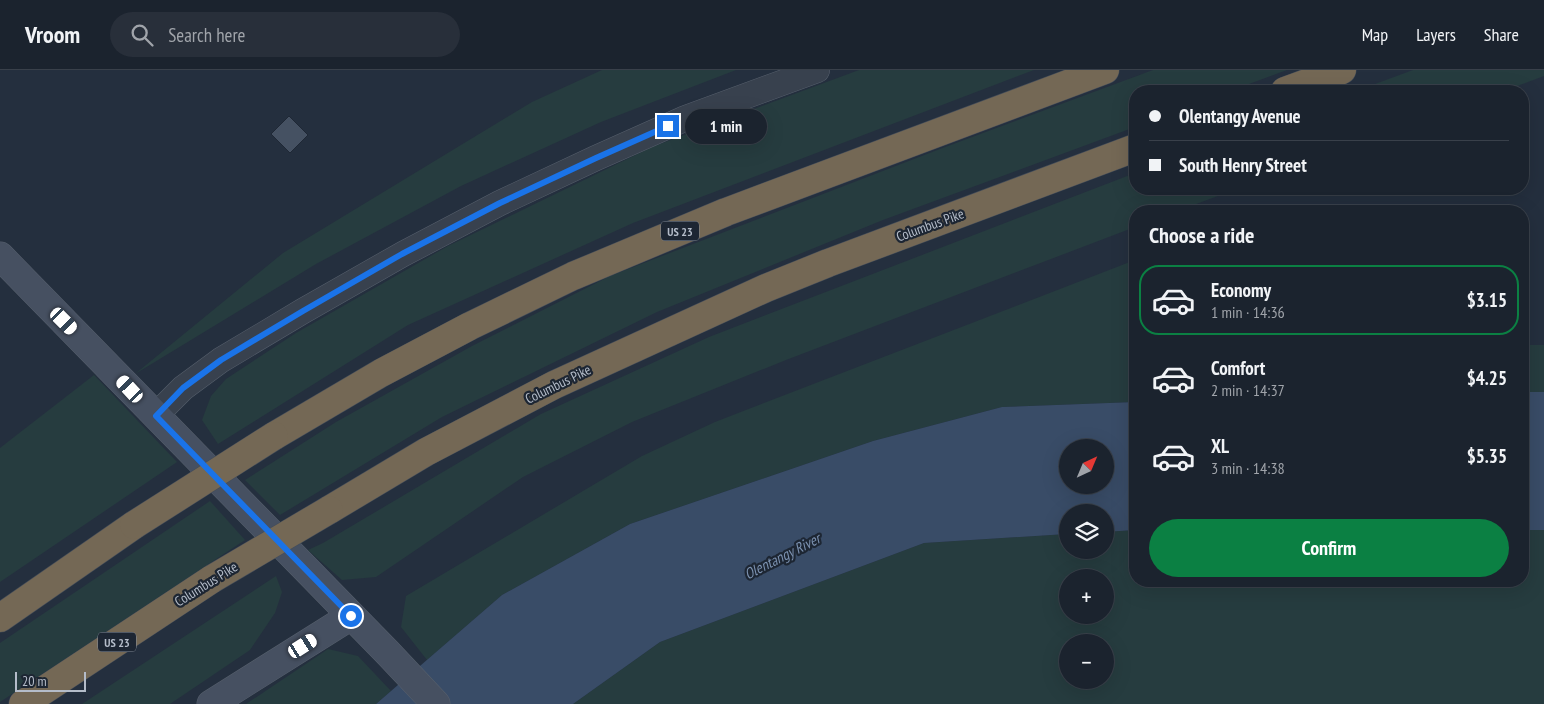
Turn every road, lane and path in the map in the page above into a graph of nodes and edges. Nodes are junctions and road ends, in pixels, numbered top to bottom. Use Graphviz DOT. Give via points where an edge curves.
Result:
graph roads {
  1 [pos="817,70"];
  2 [pos="1105,70"];
  3 [pos="1342,70"];
  4 [pos="1301,85"];
  5 [pos="1129,150"];
  6 [pos="0,256"];
  7 [pos="156,416"];
  8 [pos="351,616"];
  9 [pos="0,618"];
  10 [pos="23,704"];
  11 [pos="211,704"];
  12 [pos="436,704"];
  1 -- 7 [label="street" via="686,118 500,203 411,250 221,360 183,388"];
  2 -- 9 [label="highway, US 23, bridge" via="726,212 573,276 470,326 274,436 134,525"];
  3 -- 4 [label="highway"];
  5 -- 10 [label="highway, Columbus Pike / US 23, bridge" via="828,262 554,385 426,452 212,579"];
  6 -- 7 [label="street"];
  7 -- 8 [label="street"];
  8 -- 11 [label="street"];
  8 -- 12 [label="street"];
}
